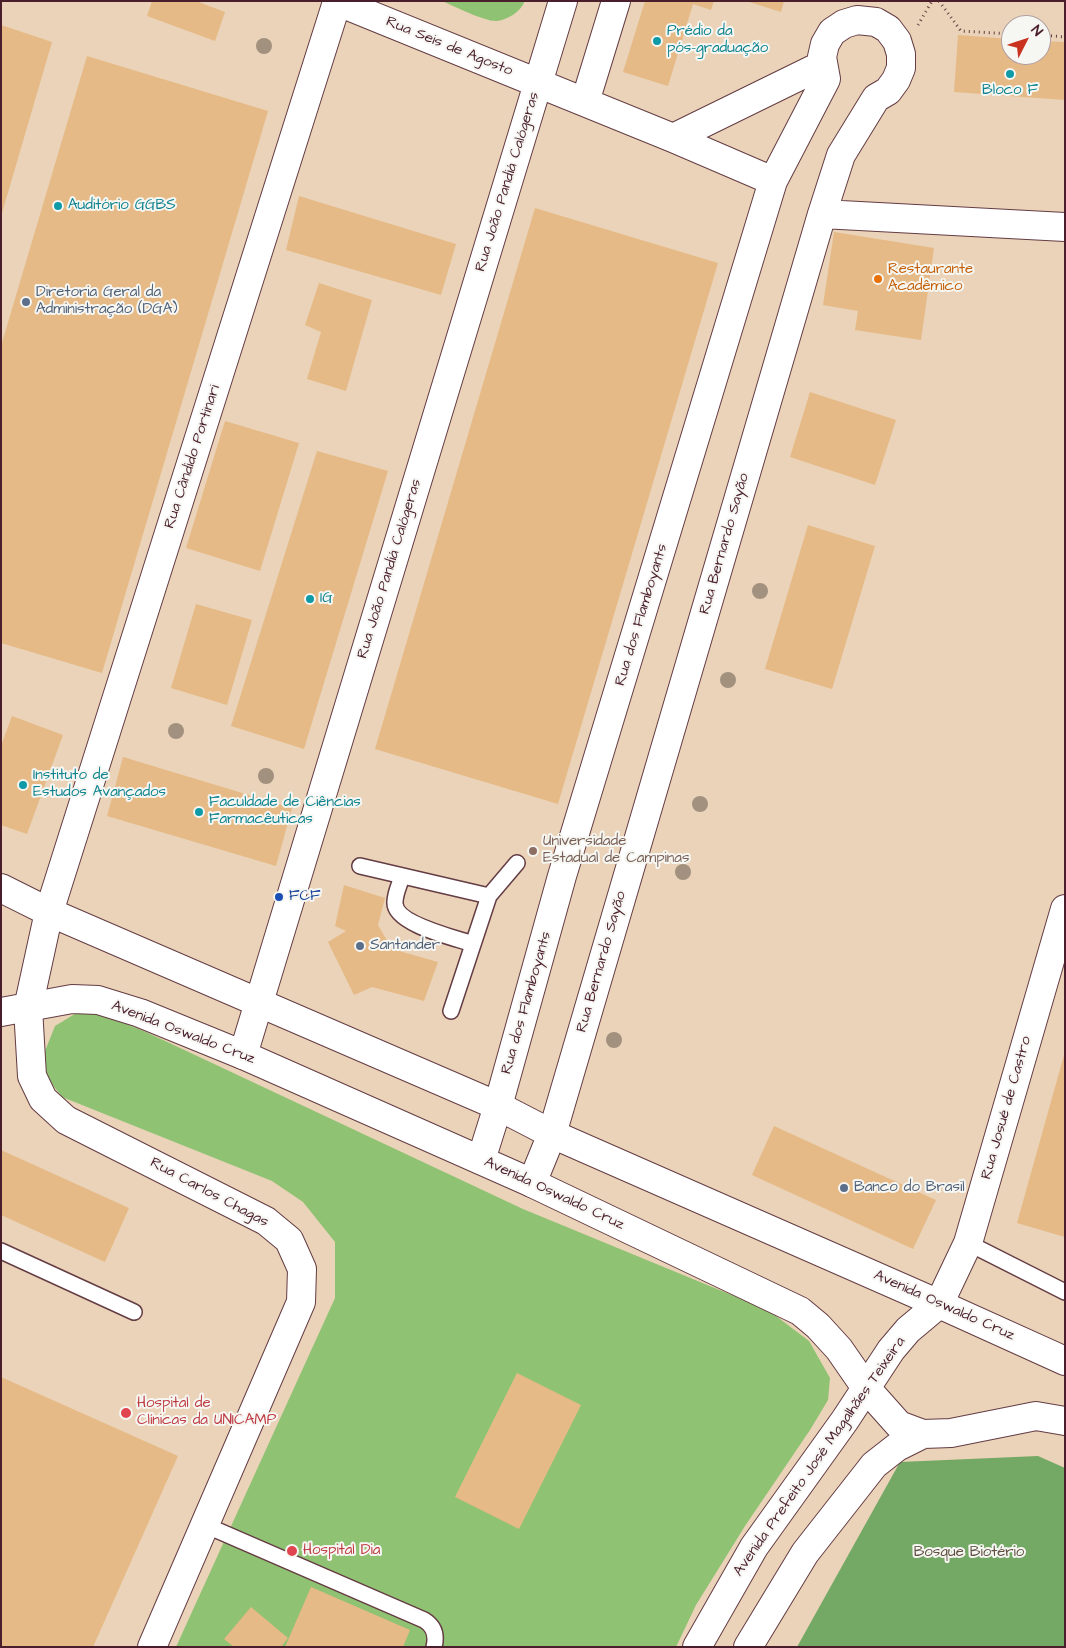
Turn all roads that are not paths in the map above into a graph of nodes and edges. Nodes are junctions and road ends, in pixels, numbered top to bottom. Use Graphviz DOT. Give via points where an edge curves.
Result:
graph roads {
  1 [pos="337,1"];
  2 [pos="563,1"];
  3 [pos="616,1"];
  4 [pos="824,72"];
  5 [pos="538,83"];
  6 [pos="585,102"];
  7 [pos="673,138"];
  8 [pos="773,181"];
  9 [pos="822,214"];
  10 [pos="1065,227"];
  11 [pos="517,863"];
  12 [pos="360,866"];
  13 [pos="402,876"];
  14 [pos="1,888"];
  15 [pos="489,896"];
  16 [pos="1065,909"];
  17 [pos="49,912"];
  18 [pos="473,944"];
  19 [pos="259,1002"];
  20 [pos="28,1008"];
  21 [pos="452,1011"];
  22 [pos="1,1012"];
  23 [pos="243,1055"];
  24 [pos="498,1106"];
  25 [pos="552,1134"];
  26 [pos="481,1160"];
  27 [pos="532,1183"];
  28 [pos="968,1243"];
  29 [pos="1,1251"];
  30 [pos="1065,1292"];
  31 [pos="940,1304"];
  32 [pos="134,1312"];
  33 [pos="1065,1361"];
  34 [pos="866,1388"];
  35 [pos="1065,1421"];
  36 [pos="923,1434"];
  37 [pos="205,1524"];
  38 [pos="152,1647"];
  39 [pos="434,1647"];
  40 [pos="696,1647"];
  41 [pos="748,1647"];
  1 -- 5 [label="street, Rua Seis de Agosto"];
  1 -- 17 [label="street, Rua Cândido Portinari"];
  2 -- 5 [label="street, Rua João Pandiá Calógeras"];
  3 -- 6 [label="street"];
  4 -- 7 [label="street"];
  4 -- 8 [label="street, Rua dos Flamboyants"];
  4 -- 9 [label="street, Rua Bernardo Sayão" via="825,44 832,32 844,24 857,20 876,22 897,40 901,68 896,80 888,91 876,98 841,155"];
  5 -- 6 [label="street, Rua Seis de Agosto"];
  5 -- 19 [label="street, Rua João Pandiá Calógeras"];
  6 -- 7 [label="street, Rua Seis de Agosto"];
  7 -- 8 [label="street, Rua Seis de Agosto"];
  8 -- 24 [label="street, Rua dos Flamboyants" via="562,876"];
  9 -- 10 [label="street"];
  9 -- 25 [label="street, Rua Bernardo Sayão"];
  11 -- 15 [label="lane"];
  12 -- 13 [label="lane"];
  13 -- 15 [label="lane"];
  13 -- 18 [label="lane" via="394,903 398,913 416,925"];
  14 -- 17 [label="street, Avenida Oswaldo Cruz"];
  15 -- 18 [label="lane"];
  16 -- 28 [label="street, Rua Josué de Castro"];
  17 -- 19 [label="street, Avenida Oswaldo Cruz"];
  17 -- 20 [label="street, Rua Carlos Chagas"];
  18 -- 21 [label="lane"];
  19 -- 23 [label="street, Rua João Pandiá Calógeras"];
  19 -- 24 [label="street, Avenida Oswaldo Cruz"];
  20 -- 22 [label="street, Avenida Oswaldo Cruz"];
  20 -- 23 [label="street, Avenida Oswaldo Cruz" via="72,999 98,1000 140,1013"];
  20 -- 37 [label="street, Rua Carlos Chagas" via="32,1076 43,1099 66,1120 266,1221 289,1240 302,1269 300,1302"];
  23 -- 26 [label="street, Avenida Oswaldo Cruz"];
  24 -- 25 [label="street, Avenida Oswaldo Cruz"];
  24 -- 26 [label="street, Rua dos Flamboyants"];
  25 -- 27 [label="street, Rua Bernardo Sayão"];
  25 -- 31 [label="street, Avenida Oswaldo Cruz"];
  26 -- 27 [label="street, Avenida Oswaldo Cruz"];
  27 -- 34 [label="street, Avenida Oswaldo Cruz" via="800,1311 839,1349"];
  28 -- 30 [label="lane"];
  28 -- 31 [label="street, Rua Josué de Castro"];
  29 -- 32 [label="lane"];
  31 -- 33 [label="street, Avenida Oswaldo Cruz"];
  31 -- 34 [label="street, Avenida Prefeito José Magalhães Teixeira" via="908,1330"];
  34 -- 36 [label="street, Avenida Oswaldo Cruz" via="899,1426"];
  34 -- 40 [label="street, Avenida Prefeito José Magalhães Teixeira" via="754,1547"];
  35 -- 36 [label="street, Avenida Oswaldo Cruz" via="1036,1416 951,1434"];
  36 -- 41 [label="street" via="897,1447 874,1465 805,1553"];
  37 -- 38 [label="street, Rua Carlos Chagas"];
  37 -- 39 [label="lane" via="424,1620 434,1630"];
}
